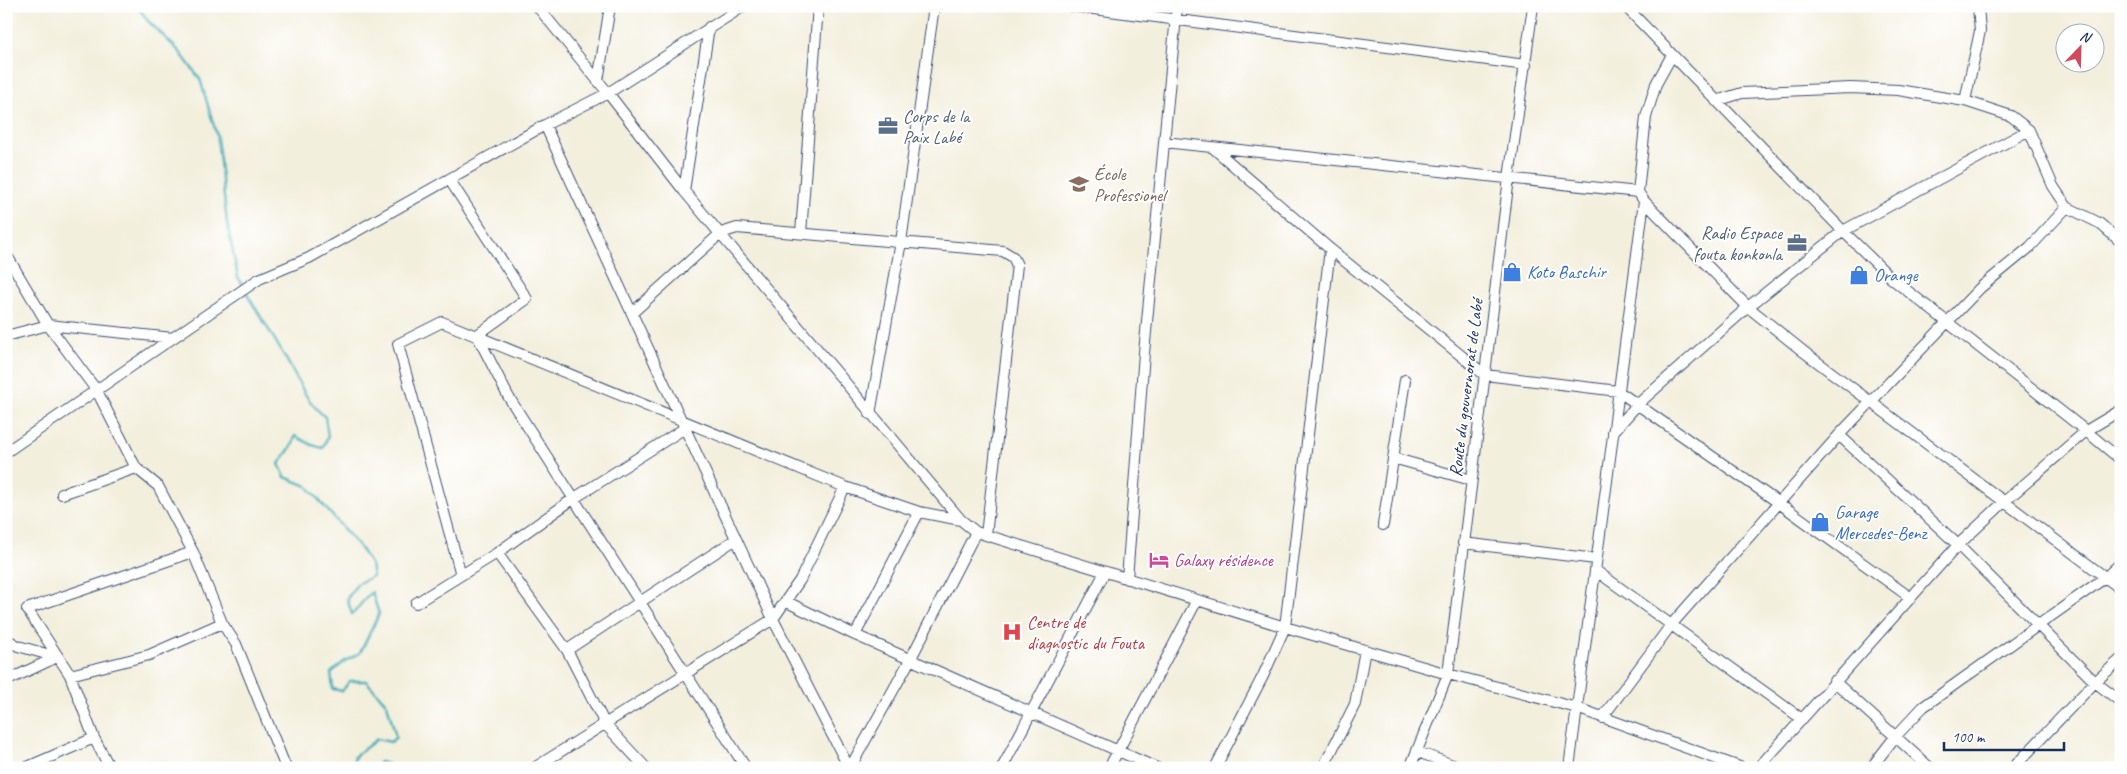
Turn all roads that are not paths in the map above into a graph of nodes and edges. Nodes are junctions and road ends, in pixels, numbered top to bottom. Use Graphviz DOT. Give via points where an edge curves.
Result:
graph roads {
  1 [pos="538,6"];
  2 [pos="610,6"];
  3 [pos="744,6"];
  4 [pos="818,6"];
  5 [pos="934,6"];
  6 [pos="1071,6"];
  7 [pos="1177,6"];
  8 [pos="1533,6"];
  9 [pos="1625,6"];
  10 [pos="1978,6"];
  11 [pos="1176,18"];
  12 [pos="710,27"];
  13 [pos="1672,56"];
  14 [pos="1526,65"];
  15 [pos="598,81"];
  16 [pos="608,93"];
  17 [pos="1716,101"];
  18 [pos="1965,102"];
  19 [pos="545,125"];
  20 [pos="2028,130"];
  21 [pos="1164,142"];
  22 [pos="1212,147"];
  23 [pos="1509,178"];
  24 [pos="449,179"];
  25 [pos="684,191"];
  26 [pos="1641,196"];
  27 [pos="2067,207"];
  28 [pos="1843,232"];
  29 [pos="721,233"];
  30 [pos="801,233"];
  31 [pos="901,242"];
  32 [pos="2121,242"];
  33 [pos="1330,249"];
  34 [pos="6,254"];
  35 [pos="1748,307"];
  36 [pos="632,313"];
  37 [pos="1946,321"];
  38 [pos="48,325"];
  39 [pos="477,335"];
  40 [pos="6,336"];
  41 [pos="173,338"];
  42 [pos="1485,375"];
  43 [pos="1405,380"];
  44 [pos="96,391"];
  45 [pos="1618,392"];
  46 [pos="1871,401"];
  47 [pos="1638,404"];
  48 [pos="2121,410"];
  49 [pos="870,414"];
  50 [pos="684,425"];
  51 [pos="2086,430"];
  52 [pos="1613,432"];
  53 [pos="1839,435"];
  54 [pos="6,452"];
  55 [pos="1393,458"];
  56 [pos="2121,460"];
  57 [pos="136,468"];
  58 [pos="1471,480"];
  59 [pos="845,487"];
  60 [pos="62,494"];
  61 [pos="573,499"];
  62 [pos="2004,502"];
  63 [pos="1779,503"];
  64 [pos="919,512"];
  65 [pos="961,520"];
  66 [pos="1383,525"];
  67 [pos="981,533"];
  68 [pos="736,539"];
  69 [pos="1463,542"];
  70 [pos="1958,545"];
  71 [pos="193,552"];
  72 [pos="497,553"];
  73 [pos="1596,559"];
  74 [pos="2121,563"];
  75 [pos="1595,570"];
  76 [pos="1105,572"];
  77 [pos="461,575"];
  78 [pos="2106,576"];
  79 [pos="1127,579"];
  80 [pos="2121,589"];
  81 [pos="1910,598"];
  82 [pos="1198,600"];
  83 [pos="640,602"];
  84 [pos="787,602"];
  85 [pos="416,604"];
  86 [pos="773,619"];
  87 [pos="222,623"];
  88 [pos="1671,625"];
  89 [pos="2038,625"];
  90 [pos="1285,627"];
  91 [pos="855,635"];
  92 [pos="6,638"];
  93 [pos="567,650"];
  94 [pos="1365,650"];
  95 [pos="57,656"];
  96 [pos="2121,659"];
  97 [pos="910,660"];
  98 [pos="686,672"];
  99 [pos="1448,674"];
  100 [pos="70,675"];
  101 [pos="6,681"];
  102 [pos="1834,681"];
  103 [pos="2094,682"];
  104 [pos="2121,702"];
  105 [pos="1577,708"];
  106 [pos="1032,713"];
  107 [pos="1602,718"];
  108 [pos="1802,718"];
  109 [pos="605,724"];
  110 [pos="1895,736"];
  111 [pos="94,738"];
  112 [pos="1118,750"];
  113 [pos="1418,752"];
  114 [pos="26,768"];
  115 [pos="110,768"];
  116 [pos="286,768"];
  117 [pos="534,768"];
  118 [pos="646,768"];
  119 [pos="746,768"];
  120 [pos="850,768"];
  121 [pos="1002,768"];
  122 [pos="1109,768"];
  123 [pos="1157,768"];
  124 [pos="1215,768"];
  125 [pos="1323,768"];
  126 [pos="1410,768"];
  127 [pos="1461,768"];
  128 [pos="1569,768"];
  129 [pos="1742,768"];
  130 [pos="1758,768"];
  131 [pos="1871,768"];
  132 [pos="1930,768"];
  133 [pos="2013,768"];
  1 -- 15 [label="street"];
  2 -- 15 [label="street"];
  3 -- 12 [label="street"];
  4 -- 30 [label="street"];
  5 -- 31 [label="street"];
  6 -- 11 [label="street"];
  7 -- 11 [label="street"];
  8 -- 14 [label="street, Route du gouvernorat de Labé"];
  9 -- 13 [label="street"];
  10 -- 18 [label="street" via="1980,31"];
  11 -- 14 [label="street"];
  11 -- 21 [label="street"];
  12 -- 16 [label="street"];
  12 -- 25 [label="street"];
  13 -- 17 [label="street"];
  13 -- 26 [label="street" via="1656,84 1646,117"];
  14 -- 23 [label="street, Route du gouvernorat de Labé"];
  15 -- 16 [label="street"];
  16 -- 19 [label="street"];
  16 -- 25 [label="street"];
  17 -- 18 [label="street" via="1742,93 1850,88 1898,90"];
  17 -- 28 [label="street"];
  18 -- 20 [label="street" via="2011,116"];
  19 -- 24 [label="street"];
  19 -- 36 [label="street"];
  20 -- 27 [label="street" via="2053,186"];
  20 -- 28 [label="street"];
  21 -- 22 [label="street"];
  21 -- 79 [label="street"];
  22 -- 23 [label="street"];
  22 -- 33 [label="street"];
  23 -- 26 [label="street"];
  23 -- 42 [label="street, Route du gouvernorat de Labé"];
  24 -- 39 [label="street" via="527,299"];
  24 -- 41 [label="street" via="309,258 259,279"];
  25 -- 29 [label="street"];
  26 -- 35 [label="street"];
  26 -- 45 [label="street"];
  27 -- 32 [label="street" via="2099,223"];
  27 -- 37 [label="street" via="2030,247"];
  28 -- 35 [label="street"];
  28 -- 37 [label="street" via="1891,278"];
  29 -- 30 [label="street" via="737,228"];
  29 -- 36 [label="street"];
  29 -- 49 [label="street"];
  30 -- 31 [label="street"];
  31 -- 49 [label="street"];
  31 -- 67 [label="street" via="1003,251 1013,257 1017,266"];
  33 -- 42 [label="street"];
  33 -- 90 [label="street"];
  34 -- 38 [label="street"];
  35 -- 46 [label="street"];
  35 -- 47 [label="street"];
  36 -- 50 [label="street"];
  37 -- 46 [label="street"];
  37 -- 51 [label="street"];
  38 -- 40 [label="street"];
  38 -- 41 [label="street"];
  38 -- 44 [label="street"];
  39 -- 50 [label="street"];
  39 -- 61 [label="street" via="508,396"];
  39 -- 77 [label="street" via="442,322 398,344"];
  41 -- 44 [label="street"];
  42 -- 45 [label="street"];
  42 -- 58 [label="street, Route du gouvernorat de Labé"];
  43 -- 55 [label="street"];
  44 -- 54 [label="street"];
  44 -- 57 [label="street"];
  45 -- 47 [label="street"];
  45 -- 52 [label="street"];
  46 -- 53 [label="street"];
  46 -- 62 [label="street"];
  47 -- 52 [label="street"];
  47 -- 63 [label="street"];
  48 -- 51 [label="street"];
  49 -- 65 [label="street"];
  50 -- 59 [label="street"];
  50 -- 61 [label="street"];
  50 -- 68 [label="street"];
  51 -- 56 [label="street"];
  51 -- 62 [label="street"];
  52 -- 73 [label="street"];
  53 -- 63 [label="street"];
  53 -- 70 [label="street"];
  55 -- 58 [label="street"];
  55 -- 66 [label="street"];
  57 -- 60 [label="street"];
  57 -- 71 [label="street" via="158,486"];
  58 -- 69 [label="street, Route du gouvernorat de Labé"];
  59 -- 64 [label="street"];
  59 -- 84 [label="street"];
  61 -- 72 [label="street"];
  61 -- 83 [label="street"];
  62 -- 70 [label="street"];
  62 -- 78 [label="street"];
  63 -- 81 [label="street"];
  63 -- 88 [label="street"];
  64 -- 65 [label="street"];
  64 -- 91 [label="street"];
  65 -- 67 [label="street"];
  67 -- 76 [label="street"];
  67 -- 97 [label="street"];
  68 -- 83 [label="street"];
  68 -- 86 [label="street"];
  69 -- 73 [label="street"];
  69 -- 99 [label="street, Route du gouvernorat de Labé"];
  70 -- 81 [label="street"];
  70 -- 89 [label="street"];
  71 -- 87 [label="street"];
  71 -- 95 [label="street" via="27,609"];
  72 -- 77 [label="street"];
  72 -- 93 [label="street"];
  73 -- 75 [label="street"];
  74 -- 78 [label="street"];
  75 -- 88 [label="street"];
  75 -- 105 [label="street"];
  76 -- 79 [label="street"];
  76 -- 106 [label="street"];
  77 -- 85 [label="street"];
  78 -- 80 [label="street"];
  78 -- 89 [label="street"];
  79 -- 82 [label="street"];
  81 -- 102 [label="street"];
  82 -- 90 [label="street"];
  82 -- 112 [label="street"];
  83 -- 93 [label="street"];
  83 -- 98 [label="street"];
  84 -- 86 [label="street"];
  84 -- 91 [label="street"];
  86 -- 98 [label="street"];
  86 -- 120 [label="street"];
  87 -- 100 [label="street" via="150,655"];
  87 -- 116 [label="street" via="236,644"];
  88 -- 107 [label="street"];
  88 -- 108 [label="street"];
  89 -- 103 [label="street"];
  89 -- 110 [label="street" via="1923,707"];
  90 -- 94 [label="street"];
  90 -- 124 [label="street"];
  91 -- 97 [label="street"];
  92 -- 95 [label="street" via="18,646"];
  93 -- 109 [label="street"];
  94 -- 99 [label="street"];
  94 -- 125 [label="street" via="1355,704"];
  95 -- 100 [label="street"];
  95 -- 101 [label="street"];
  96 -- 103 [label="street"];
  97 -- 106 [label="street"];
  97 -- 120 [label="street"];
  98 -- 109 [label="street"];
  98 -- 119 [label="street"];
  99 -- 105 [label="street"];
  99 -- 113 [label="street, Route du gouvernorat de Labé"];
  100 -- 111 [label="street"];
  102 -- 108 [label="street"];
  102 -- 110 [label="street"];
  103 -- 104 [label="street"];
  103 -- 133 [label="street"];
  105 -- 107 [label="street"];
  105 -- 128 [label="street"];
  106 -- 112 [label="street"];
  106 -- 121 [label="street"];
  107 -- 129 [label="street"];
  108 -- 130 [label="street"];
  109 -- 117 [label="street"];
  109 -- 118 [label="street"];
  110 -- 131 [label="street"];
  110 -- 132 [label="street"];
  111 -- 114 [label="street"];
  111 -- 115 [label="street"];
  112 -- 122 [label="street"];
  112 -- 123 [label="street"];
  113 -- 126 [label="street, Route du gouvernorat de Labé"];
  113 -- 127 [label="street"];
}
